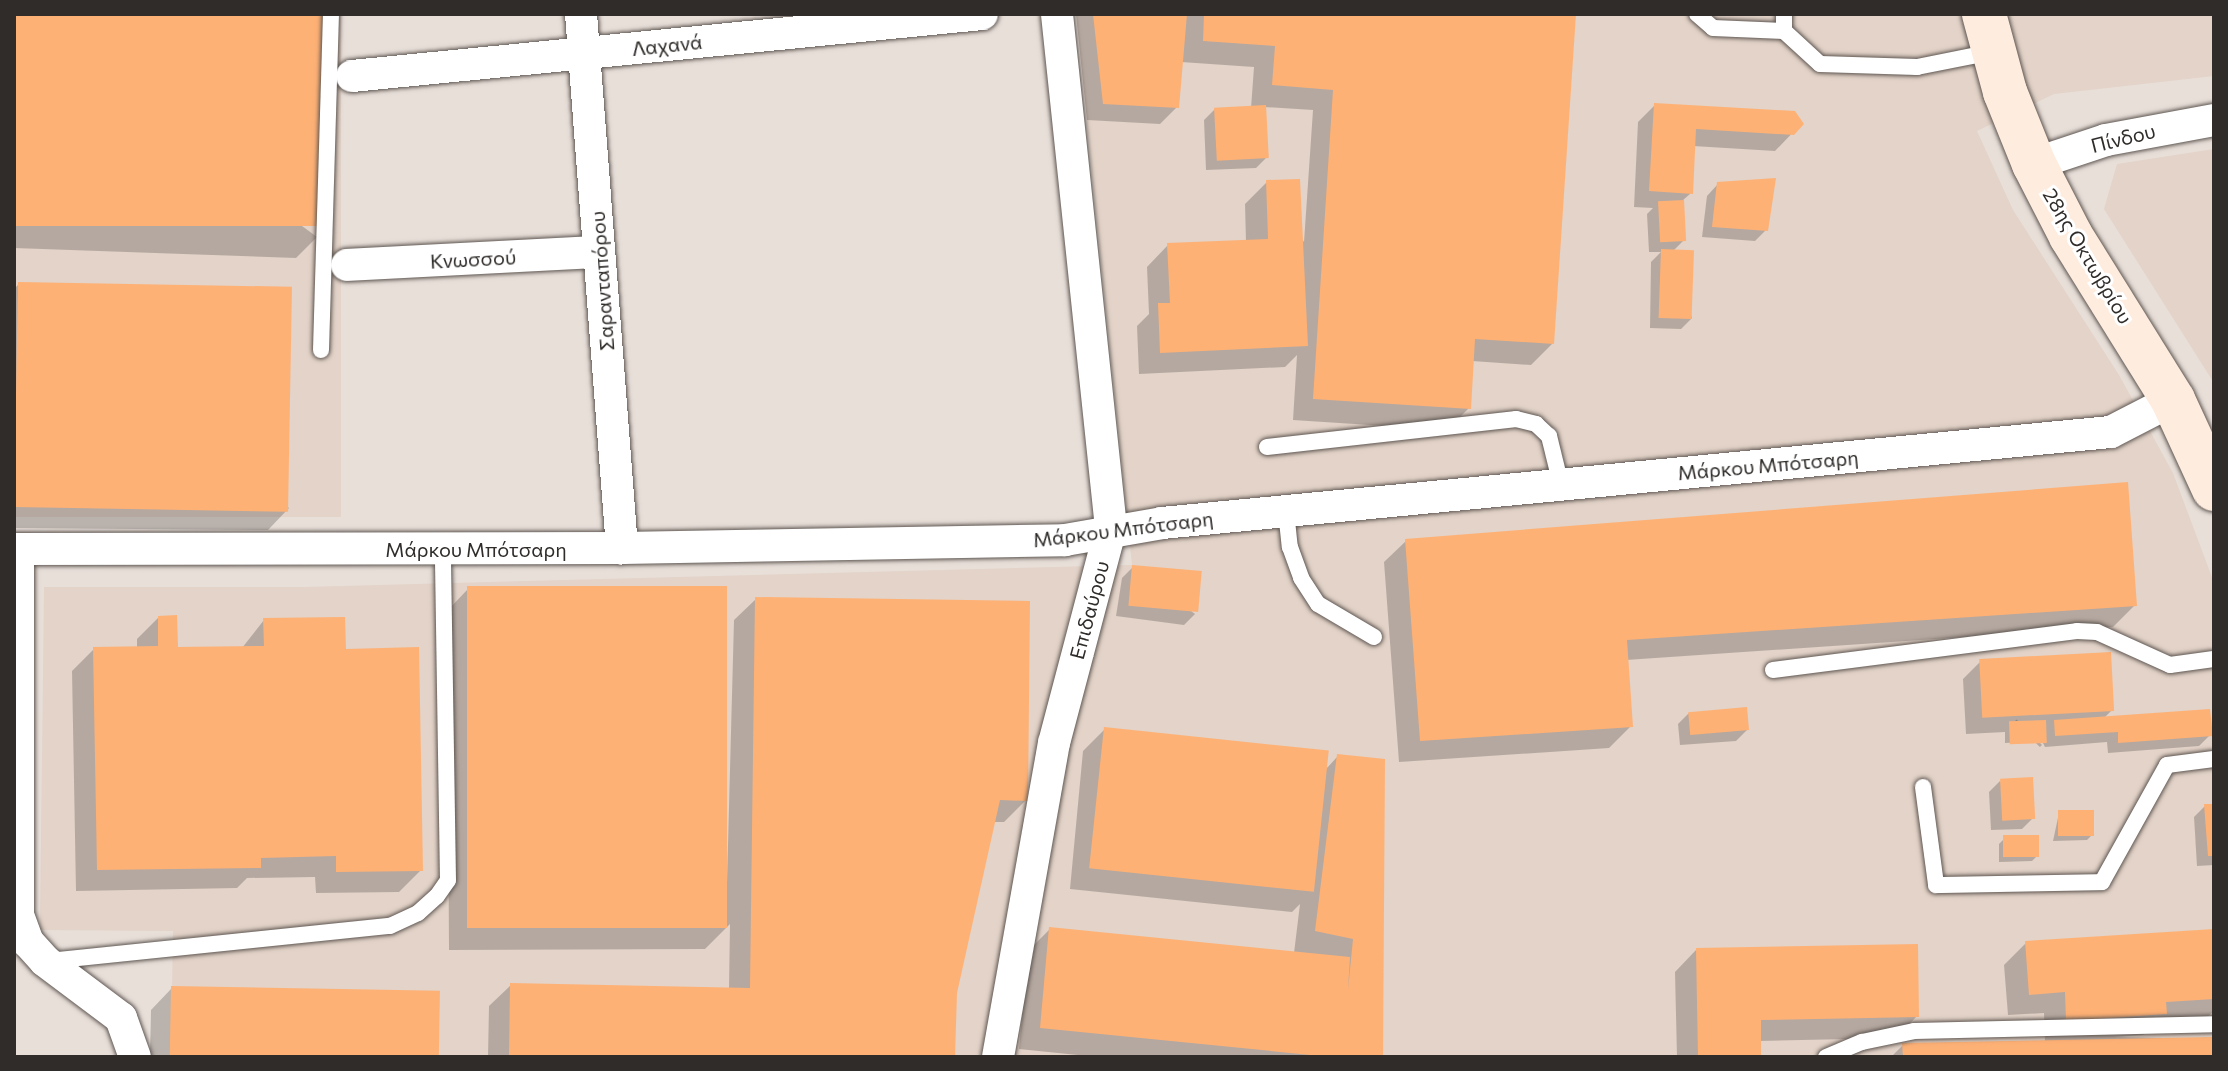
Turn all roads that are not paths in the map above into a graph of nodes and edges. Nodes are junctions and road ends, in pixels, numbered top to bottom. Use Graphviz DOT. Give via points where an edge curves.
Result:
graph roads {
  1 [pos="331,14"];
  2 [pos="581,14"];
  3 [pos="982,14"];
  4 [pos="1057,14"];
  5 [pos="1697,14"];
  6 [pos="1784,14"];
  7 [pos="740,26"];
  8 [pos="1784,31"];
  9 [pos="1989,33"];
  10 [pos="584,53"];
  11 [pos="352,76"];
  12 [pos="2214,120"];
  13 [pos="2034,164"];
  14 [pos="599,252"];
  15 [pos="347,265"];
  16 [pos="321,350"];
  17 [pos="2173,400"];
  18 [pos="1267,447"];
  19 [pos="1561,485"];
  20 [pos="2214,489"];
  21 [pos="1286,511"];
  22 [pos="1111,528"];
  23 [pos="622,548"];
  24 [pos="16,549"];
  25 [pos="443,549"];
  26 [pos="1374,637"];
  27 [pos="2214,659"];
  28 [pos="1773,670"];
  29 [pos="2214,759"];
  30 [pos="1923,787"];
  31 [pos="45,961"];
  32 [pos="2214,1024"];
  33 [pos="135,1057"];
  34 [pos="998,1057"];
  35 [pos="1826,1057"];
  1 -- 16 [label="lane"];
  2 -- 10 [label="street, Σαρανταπόρου"];
  3 -- 7 [label="street, Λαχανά"];
  4 -- 22 [label="street, Επιδαύρου"];
  5 -- 8 [label="lane" via="1713,28"];
  6 -- 8 [label="lane"];
  7 -- 10 [label="street, Λαχανά"];
  8 -- 9 [label="lane" via="1810,59 1836,66 1917,67"];
  9 -- 13 [label="street, 28ης Οκτωβρίου"];
  10 -- 11 [label="street, Λαχανά"];
  10 -- 14 [label="street, Σαρανταπόρου"];
  12 -- 13 [label="street, Πίνδου" via="2106,140"];
  13 -- 17 [label="street, 28ης Οκτωβρίου" via="2083,256"];
  14 -- 15 [label="street, Κνωσσού"];
  14 -- 23 [label="street, Σαρανταπόρου"];
  17 -- 19 [label="street, Μάρκου Μπότσαρη" via="2111,432"];
  17 -- 20 [label="street, 28ης Οκτωβρίου"];
  18 -- 19 [label="lane" via="1516,419 1536,424 1549,436"];
  19 -- 21 [label="street, Μάρκου Μπότσαρη"];
  21 -- 22 [label="street, Μάρκου Μπότσαρη"];
  21 -- 26 [label="lane" via="1294,557 1318,604"];
  22 -- 23 [label="street, Μάρκου Μπότσαρη" via="1065,540"];
  22 -- 34 [label="street, Επιδαύρου" via="1054,743"];
  23 -- 25 [label="street, Μάρκου Μπότσαρη"];
  24 -- 25 [label="street, Μάρκου Μπότσαρη"];
  24 -- 31 [label="street" via="18,915 28,942"];
  25 -- 31 [label="lane" via="448,880 437,896 418,913 390,926"];
  27 -- 28 [label="lane" via="2170,665 2097,632 2077,631"];
  29 -- 30 [label="lane" via="2167,765 2102,882 1936,885"];
  31 -- 33 [label="street" via="114,1011 131,1037"];
  32 -- 35 [label="lane" via="1914,1031 1862,1042"];
}
